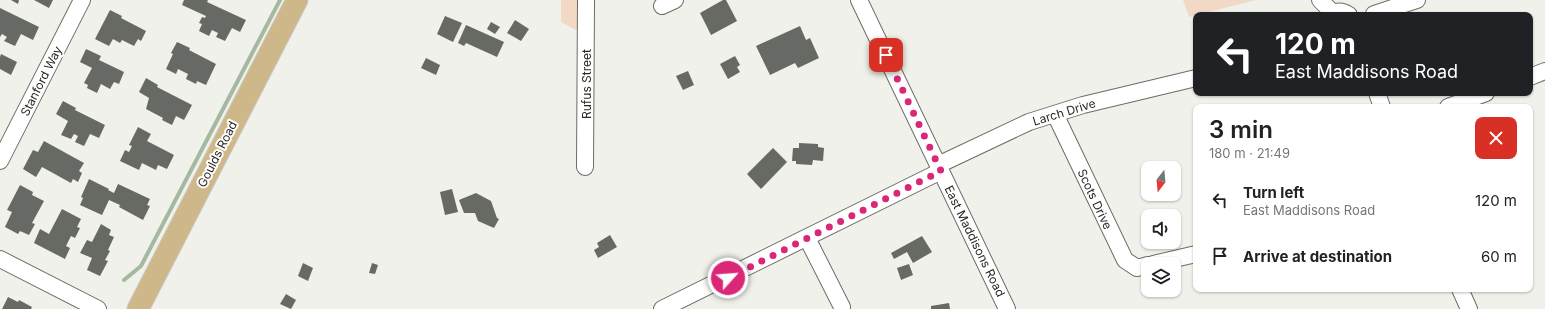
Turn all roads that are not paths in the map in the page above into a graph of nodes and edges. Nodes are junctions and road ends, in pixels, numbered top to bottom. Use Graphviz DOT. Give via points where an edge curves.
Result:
graph roads {
  1 [pos="82,0"];
  2 [pos="296,0"];
  3 [pos="586,0"];
  4 [pos="859,0"];
  5 [pos="1320,0"];
  6 [pos="1417,0"];
  7 [pos="1335,12"];
  8 [pos="1380,12"];
  9 [pos="1545,71"];
  10 [pos="1533,76"];
  11 [pos="1193,79"];
  12 [pos="1478,96"];
  13 [pos="1456,104"];
  14 [pos="1055,114"];
  15 [pos="0,161"];
  16 [pos="585,167"];
  17 [pos="940,168"];
  18 [pos="808,238"];
  19 [pos="1193,255"];
  20 [pos="1181,257"];
  21 [pos="0,259"];
  22 [pos="1141,267"];
  23 [pos="1461,292"];
  24 [pos="842,307"];
  25 [pos="98,309"];
  26 [pos="138,309"];
  27 [pos="662,309"];
  28 [pos="1008,309"];
  29 [pos="1469,309"];
  1 -- 15 [label="street, Stanford Way"];
  2 -- 26 [label="main road, Goulds Road"];
  3 -- 16 [label="street, Rufus Street"];
  4 -- 17 [label="street, East Maddisons Road"];
  5 -- 7 [label="street"];
  6 -- 8 [label="street"];
  9 -- 10 [label="street"];
  11 -- 14 [label="street, Larch Drive"];
  12 -- 13 [label="street"];
  14 -- 17 [label="street, Larch Drive" via="1030,122"];
  14 -- 22 [label="street, Scots Drive" via="1125,260 1138,268"];
  17 -- 18 [label="street, Larch Drive"];
  17 -- 28 [label="street, East Maddisons Road"];
  18 -- 24 [label="street"];
  18 -- 27 [label="street, Larch Drive"];
  19 -- 20 [label="street"];
  21 -- 25 [label="street"];
  23 -- 29 [label="street"];
}
